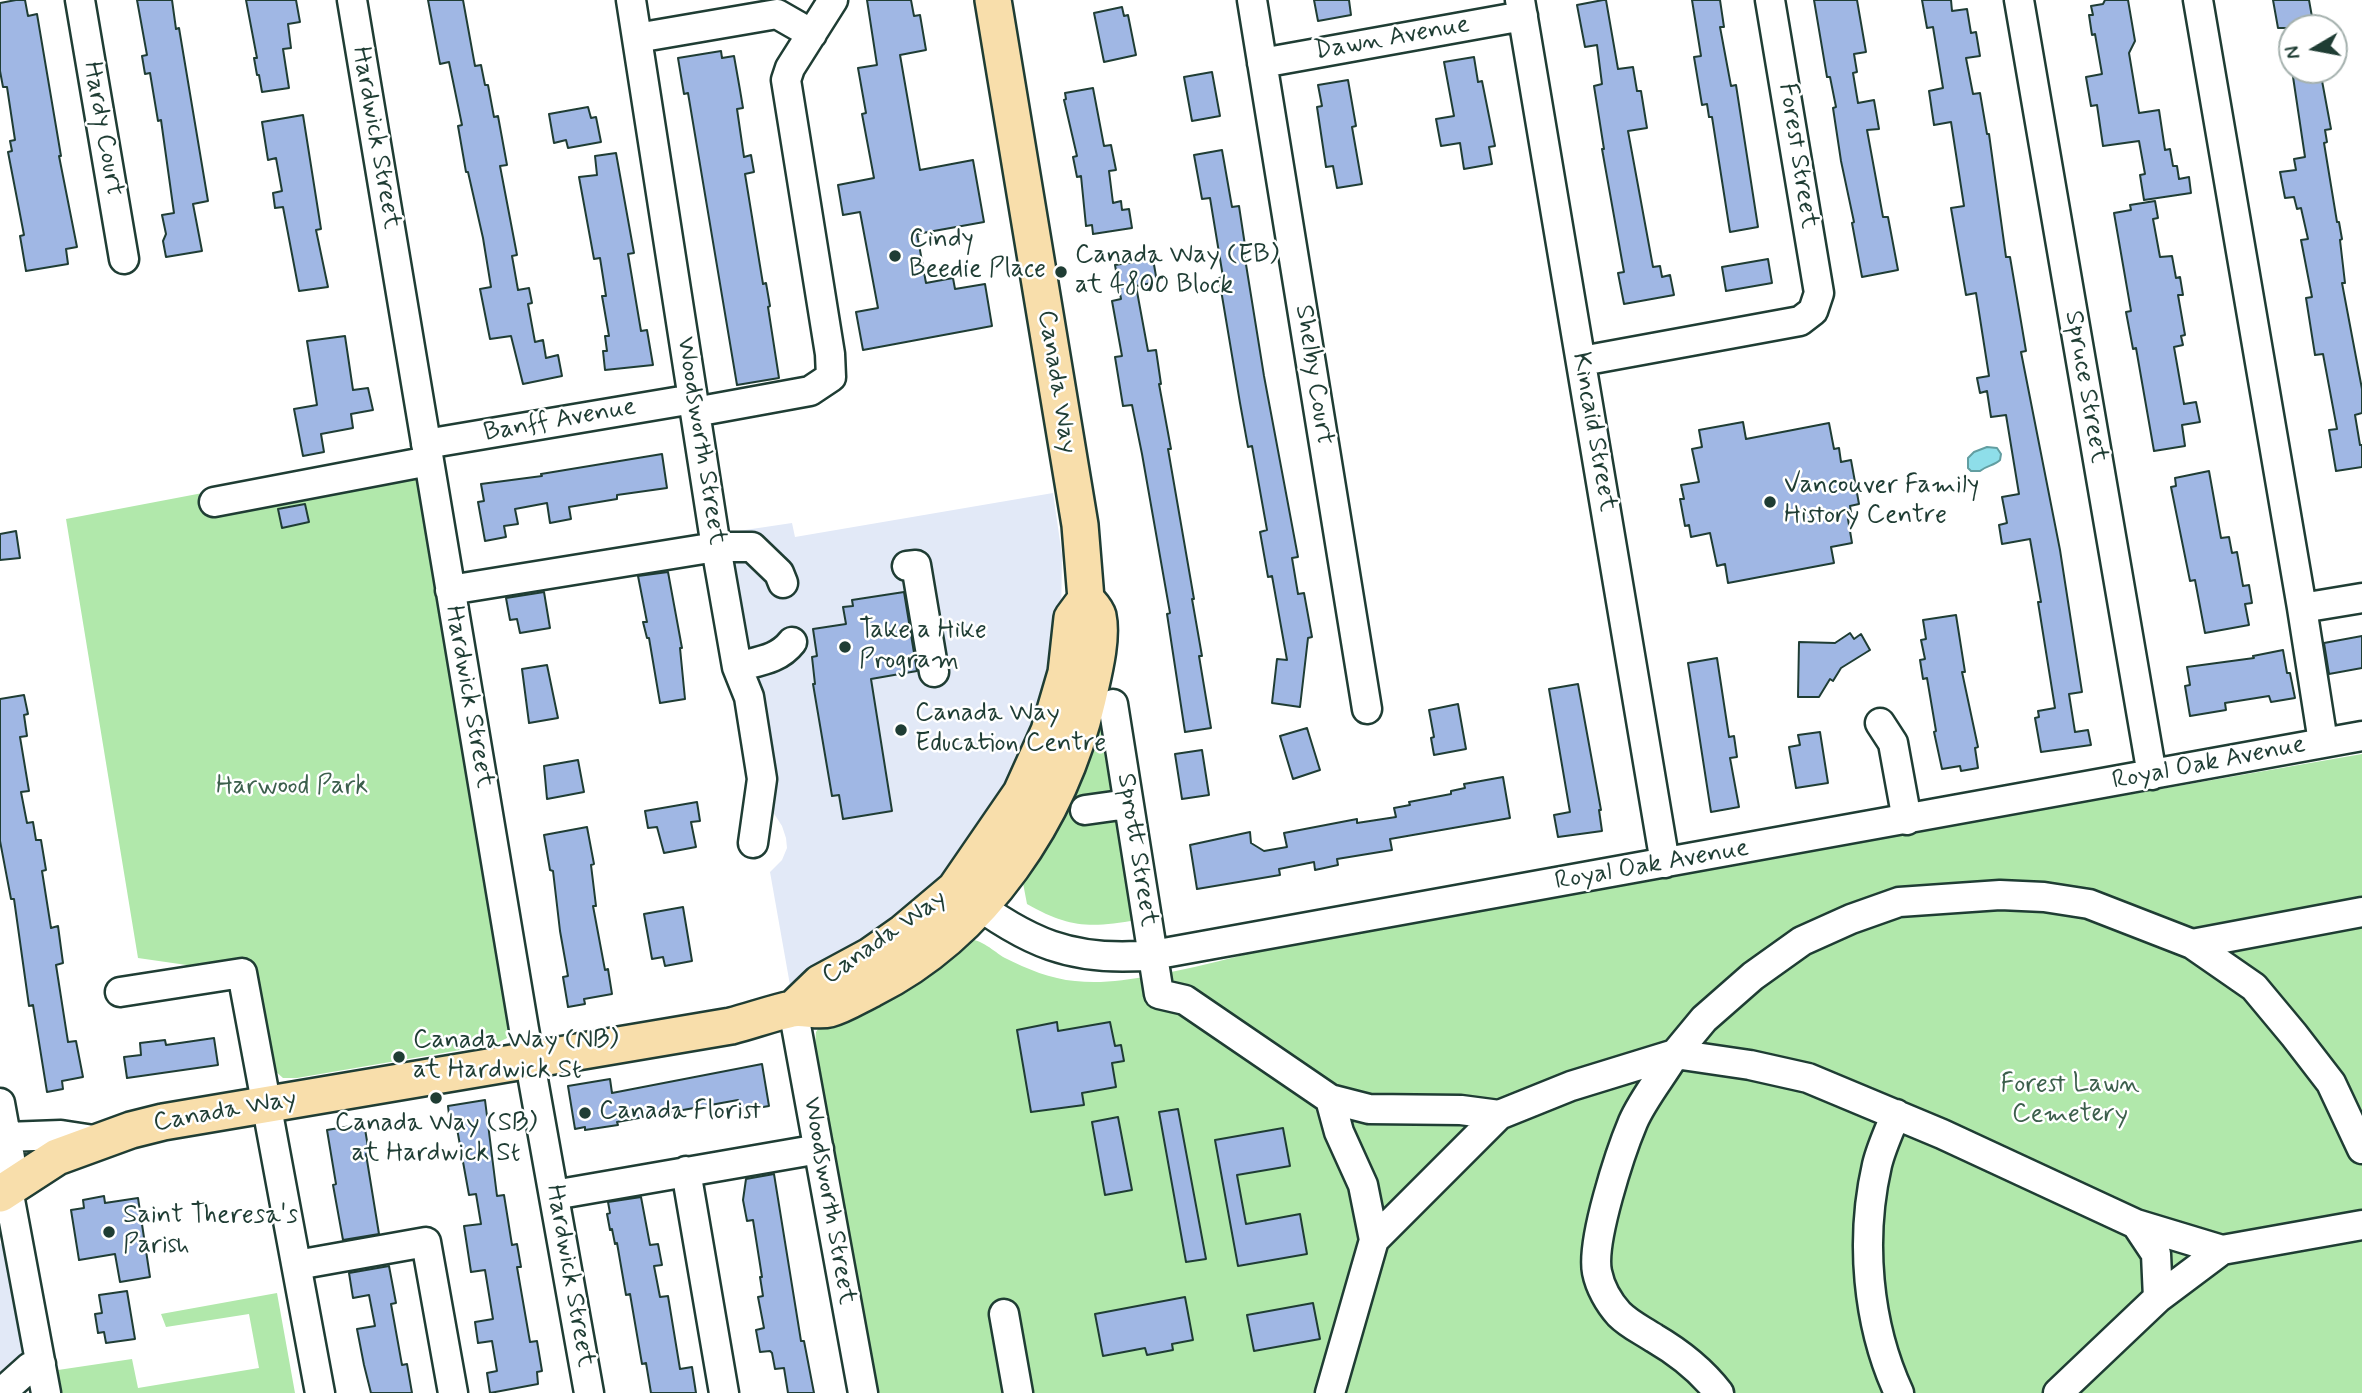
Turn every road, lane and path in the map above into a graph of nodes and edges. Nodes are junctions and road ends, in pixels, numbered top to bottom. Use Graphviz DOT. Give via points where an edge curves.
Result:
graph roads {
  1 [pos="80,0"];
  2 [pos="352,0"];
  3 [pos="631,0"];
  4 [pos="833,0"];
  5 [pos="993,0"];
  6 [pos="1252,0"];
  7 [pos="1770,0"];
  8 [pos="2019,0"];
  9 [pos="2198,0"];
  10 [pos="1521,8"];
  11 [pos="812,34"];
  12 [pos="637,38"];
  13 [pos="1262,62"];
  14 [pos="124,258"];
  15 [pos="1582,361"];
  16 [pos="694,405"];
  17 [pos="428,452"];
  18 [pos="214,502"];
  19 [pos="716,547"];
  20 [pos="907,566"];
  21 [pos="783,583"];
  22 [pos="450,590"];
  23 [pos="2362,598"];
  24 [pos="2302,608"];
  25 [pos="792,642"];
  26 [pos="737,667"];
  27 [pos="934,672"];
  28 [pos="1113,705"];
  29 [pos="1367,709"];
  30 [pos="1880,723"];
  31 [pos="2362,736"];
  32 [pos="2323,742"];
  33 [pos="2152,775"];
  34 [pos="1128,804"];
  35 [pos="1085,810"];
  36 [pos="1907,820"];
  37 [pos="753,843"];
  38 [pos="1665,863"];
  39 [pos="967,898"];
  40 [pos="2362,912"];
  41 [pos="2192,944"];
  42 [pos="1153,955"];
  43 [pos="120,992"];
  44 [pos="793,1009"];
  45 [pos="1675,1054"];
  46 [pos="530,1059"];
  47 [pos="1330,1100"];
  48 [pos="0,1103"];
  49 [pos="266,1104"];
  50 [pos="1896,1114"];
  51 [pos="1499,1115"];
  52 [pos="6,1138"];
  53 [pos="100,1141"];
  54 [pos="819,1149"];
  55 [pos="2362,1149"];
  56 [pos="686,1171"];
  57 [pos="3,1185"];
  58 [pos="554,1195"];
  59 [pos="2136,1224"];
  60 [pos="2362,1225"];
  61 [pos="1374,1240"];
  62 [pos="2222,1250"];
  63 [pos="297,1265"];
  64 [pos="2158,1298"];
  65 [pos="1004,1314"];
  66 [pos="41,1364"];
  67 [pos="1,1393"];
  68 [pos="46,1393"];
  69 [pos="320,1393"];
  70 [pos="453,1393"];
  71 [pos="590,1393"];
  72 [pos="724,1393"];
  73 [pos="863,1393"];
  74 [pos="1018,1393"];
  75 [pos="1330,1393"];
  76 [pos="1719,1393"];
  77 [pos="1899,1393"];
  78 [pos="2058,1393"];
  1 -- 14 [label="street, Hardy Court"];
  2 -- 17 [label="street, Hardwick Street"];
  3 -- 12 [label="street, Woodsworth Street"];
  4 -- 11 [label="street"];
  5 -- 39 [label="main road, Canada Way" via="1080,525 1086,598 1098,618 1097,658 1064,777 1031,839"];
  6 -- 13 [label="street, Shelby Court"];
  7 -- 15 [label="street, Forest Street" via="1819,293 1813,311 1800,321"];
  8 -- 33 [label="street, Spruce Street"];
  9 -- 24 [label="street"];
  10 -- 13 [label="street, Dawn Avenue"];
  10 -- 15 [label="street, Kincaid Street"];
  11 -- 12 [label="street" via="777,14"];
  11 -- 16 [label="street, Banff Avenue" via="786,80 831,377 810,391"];
  12 -- 16 [label="street, Woodsworth Street"];
  13 -- 29 [label="street, Shelby Court"];
  15 -- 38 [label="street, Kincaid Street"];
  16 -- 17 [label="street, Banff Avenue"];
  16 -- 19 [label="street, Woodsworth Street"];
  17 -- 18 [label="street, Banff Avenue"];
  17 -- 22 [label="street, Hardwick Street"];
  19 -- 21 [label="street" via="752,547"];
  19 -- 22 [label="street"];
  19 -- 26 [label="street, Woodsworth Street"];
  20 -- 27 [label="street" via="916,565"];
  22 -- 46 [label="street, Hardwick Street"];
  23 -- 24 [label="street"];
  24 -- 32 [label="street"];
  25 -- 26 [label="street" via="771,658"];
  26 -- 37 [label="street, Woodsworth Street" via="749,697 762,779"];
  28 -- 34 [label="street, Sprott Street"];
  30 -- 36 [label="street" via="1893,743"];
  31 -- 32 [label="street, Royal Oak Avenue"];
  32 -- 33 [label="street, Royal Oak Avenue"];
  33 -- 36 [label="street, Royal Oak Avenue"];
  34 -- 35 [label="street"];
  34 -- 42 [label="street, Sprott Street"];
  36 -- 38 [label="street, Royal Oak Avenue"];
  38 -- 42 [label="street, Royal Oak Avenue"];
  39 -- 42 [label="street, Royal Oak Avenue" via="1018,933 1082,955"];
  39 -- 44 [label="main road, Canada Way" via="950,936 911,967 828,1010"];
  40 -- 41 [label="street"];
  41 -- 45 [label="street" via="2089,904 2044,897 2000,895 1899,902 1802,941 1704,1019"];
  41 -- 55 [label="street" via="2254,987 2294,1035 2331,1083"];
  42 -- 47 [label="street, Sprott Street" via="1159,994 1185,1000"];
  43 -- 49 [label="street" via="242,973"];
  44 -- 46 [label="main road, Canada Way" via="731,1026"];
  44 -- 54 [label="street, Woodsworth Street"];
  45 -- 50 [label="street" via="1808,1078"];
  45 -- 51 [label="street"];
  45 -- 76 [label="street" via="1634,1120 1612,1179 1596,1270 1618,1312 1692,1365"];
  46 -- 49 [label="main road, Canada Way"];
  46 -- 58 [label="street, Hardwick Street"];
  47 -- 51 [label="street" via="1369,1109"];
  47 -- 61 [label="street" via="1363,1185"];
  48 -- 52 [label="street"];
  49 -- 53 [label="main road, Canada Way" via="163,1122"];
  49 -- 63 [label="street"];
  50 -- 59 [label="street"];
  50 -- 77 [label="street" via="1877,1163 1869,1209 1869,1255 1871,1299"];
  51 -- 61 [label="street"];
  52 -- 53 [label="street" via="61,1135"];
  52 -- 57 [label="street" via="10,1158"];
  53 -- 57 [label="main road, Canada Way"];
  54 -- 56 [label="street"];
  54 -- 73 [label="street, Woodsworth Street"];
  56 -- 58 [label="street"];
  56 -- 72 [label="street"];
  57 -- 66 [label="street"];
  58 -- 71 [label="street, Hardwick Street"];
  59 -- 62 [label="street"];
  59 -- 64 [label="street" via="2156,1254"];
  60 -- 62 [label="street"];
  61 -- 75 [label="street"];
  62 -- 64 [label="street"];
  63 -- 69 [label="street"];
  63 -- 70 [label="street" via="426,1242"];
  64 -- 78 [label="street"];
  65 -- 74 [label="street"];
  66 -- 67 [label="street" via="30,1367"];
  66 -- 68 [label="street"];
}
